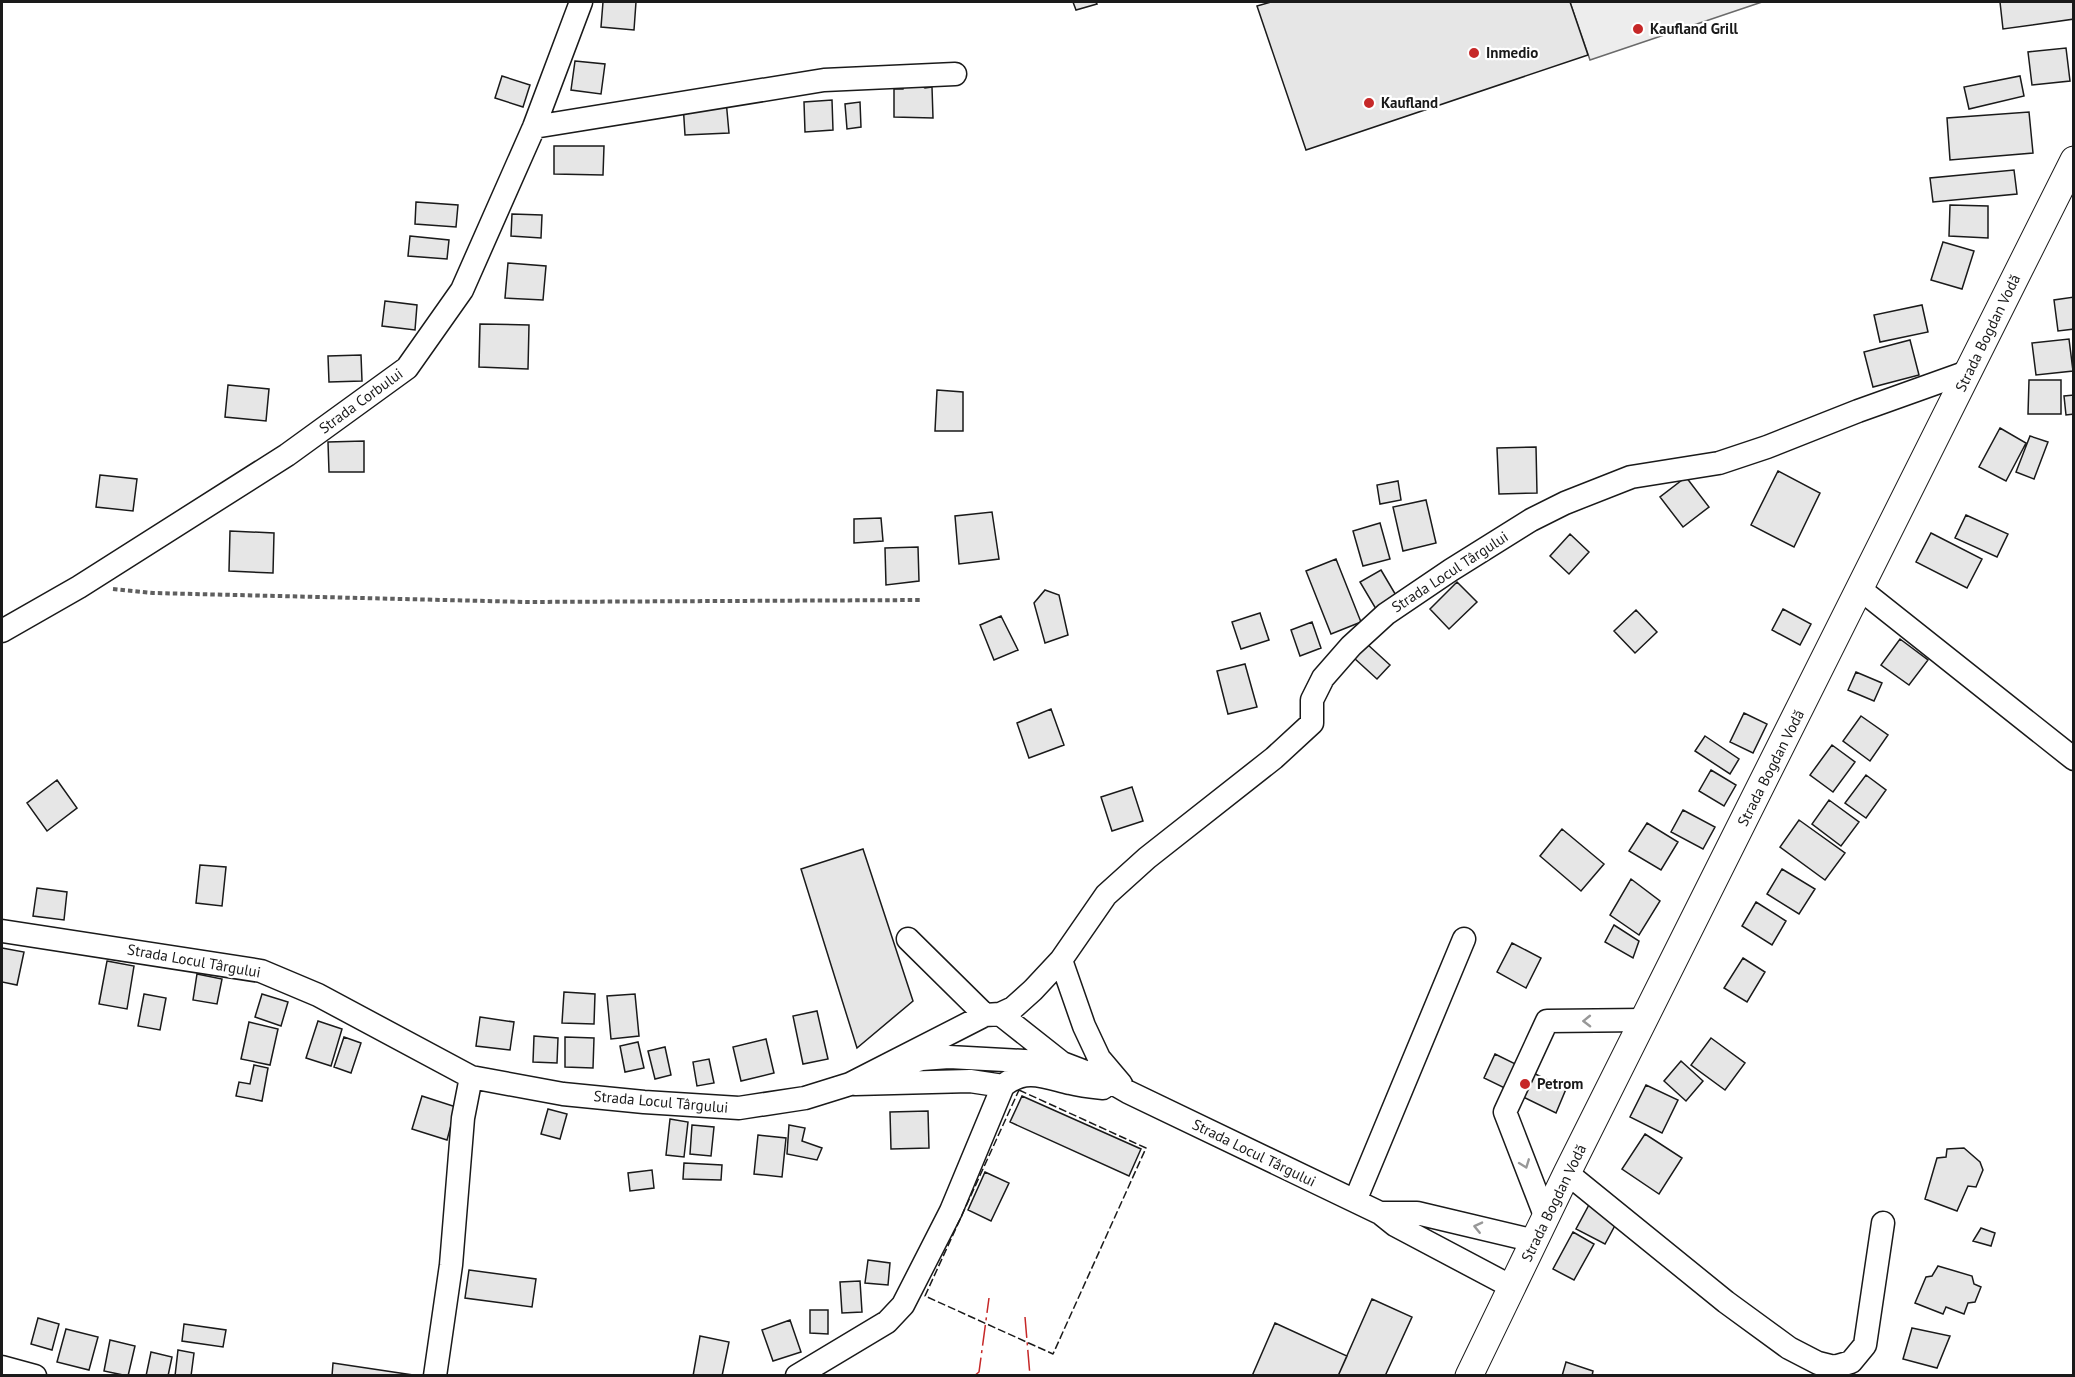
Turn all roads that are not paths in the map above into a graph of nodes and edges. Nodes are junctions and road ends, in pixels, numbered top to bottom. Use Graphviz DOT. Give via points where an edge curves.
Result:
graph roads {
  1 [pos="581,2"];
  2 [pos="955,74"];
  3 [pos="534,127"];
  4 [pos="2073,160"];
  5 [pos="1970,371"];
  6 [pos="1860,590"];
  7 [pos="2,631"];
  8 [pos="2073,759"];
  9 [pos="2,931"];
  10 [pos="908,939"];
  11 [pos="1464,939"];
  12 [pos="1061,960"];
  13 [pos="992,1015"];
  14 [pos="1645,1020"];
  15 [pos="1010,1061"];
  16 [pos="1062,1063"];
  17 [pos="471,1077"];
  18 [pos="970,1082"];
  19 [pos="850,1084"];
  20 [pos="1003,1086"];
  21 [pos="1128,1092"];
  22 [pos="1568,1173"];
  23 [pos="1355,1201"];
  24 [pos="1380,1213"];
  25 [pos="1883,1223"];
  26 [pos="1540,1229"];
  27 [pos="1512,1287"];
  28 [pos="2,1367"];
  29 [pos="35,1376"];
  30 [pos="435,1376"];
  31 [pos="797,1376"];
  32 [pos="1468,1376"];
  1 -- 3 [label="street, Strada Corbului"];
  2 -- 3 [label="street" via="824,80"];
  3 -- 7 [label="street, Strada Corbului" via="462,290 407,368 287,455 80,587"];
  4 -- 5 [label="main road, Strada Bogdan Vodă"];
  5 -- 6 [label="main road, Strada Bogdan Vodă"];
  5 -- 12 [label="street, Strada Locul Târgului" via="1719,463 1631,477 1603,487 1532,520 1451,570 1386,614 1351,646 1323,678 1312,700 1312,723 1106,895"];
  6 -- 8 [label="street"];
  6 -- 14 [label="main road, Strada Bogdan Vodă"];
  9 -- 17 [label="street, Strada Locul Târgului" via="261,971 318,995"];
  10 -- 13 [label="street"];
  11 -- 23 [label="street"];
  12 -- 13 [label="street, Strada Locul Târgului" via="1013,1008"];
  12 -- 21 [label="street, Strada Locul Târgului" via="1099,1058"];
  13 -- 16 [label="street, Strada Locul Târgului"];
  13 -- 19 [label="street, Strada Locul Târgului"];
  14 -- 22 [label="main road, Strada Bogdan Vodă"];
  14 -- 26 [label="street, one-way" via="1547,1022 1505,1112"];
  15 -- 16 [label="street, Strada Locul Târgului"];
  15 -- 18 [label="street, Strada Locul Târgului"];
  15 -- 19 [label="street, Strada Locul Târgului" via="922,1059"];
  16 -- 21 [label="street, Strada Locul Târgului"];
  17 -- 19 [label="street, Strada Locul Târgului" via="575,1095 739,1108 805,1098"];
  17 -- 30 [label="street"];
  18 -- 19 [label="street, Strada Locul Târgului"];
  18 -- 20 [label="street, Strada Locul Târgului"];
  20 -- 21 [label="street, Strada Locul Târgului" via="1014,1077 1033,1075"];
  20 -- 31 [label="street" via="951,1211 903,1305 887,1322"];
  21 -- 23 [label="street, Strada Locul Târgului"];
  22 -- 25 [label="street" via="1726,1302 1789,1348 1834,1367 1851,1362 1865,1345"];
  22 -- 26 [label="main road, Strada Bogdan Vodă"];
  23 -- 24 [label="street, Strada Locul Târgului"];
  26 -- 24 [label="street, Strada Locul Târgului, one-way"];
  24 -- 27 [label="street, Strada Locul Târgului" via="1395,1225"];
  26 -- 27 [label="main road, Strada Bogdan Vodă"];
  27 -- 32 [label="main road, Strada Bogdan Vodă"];
  28 -- 29 [label="street"];
}
